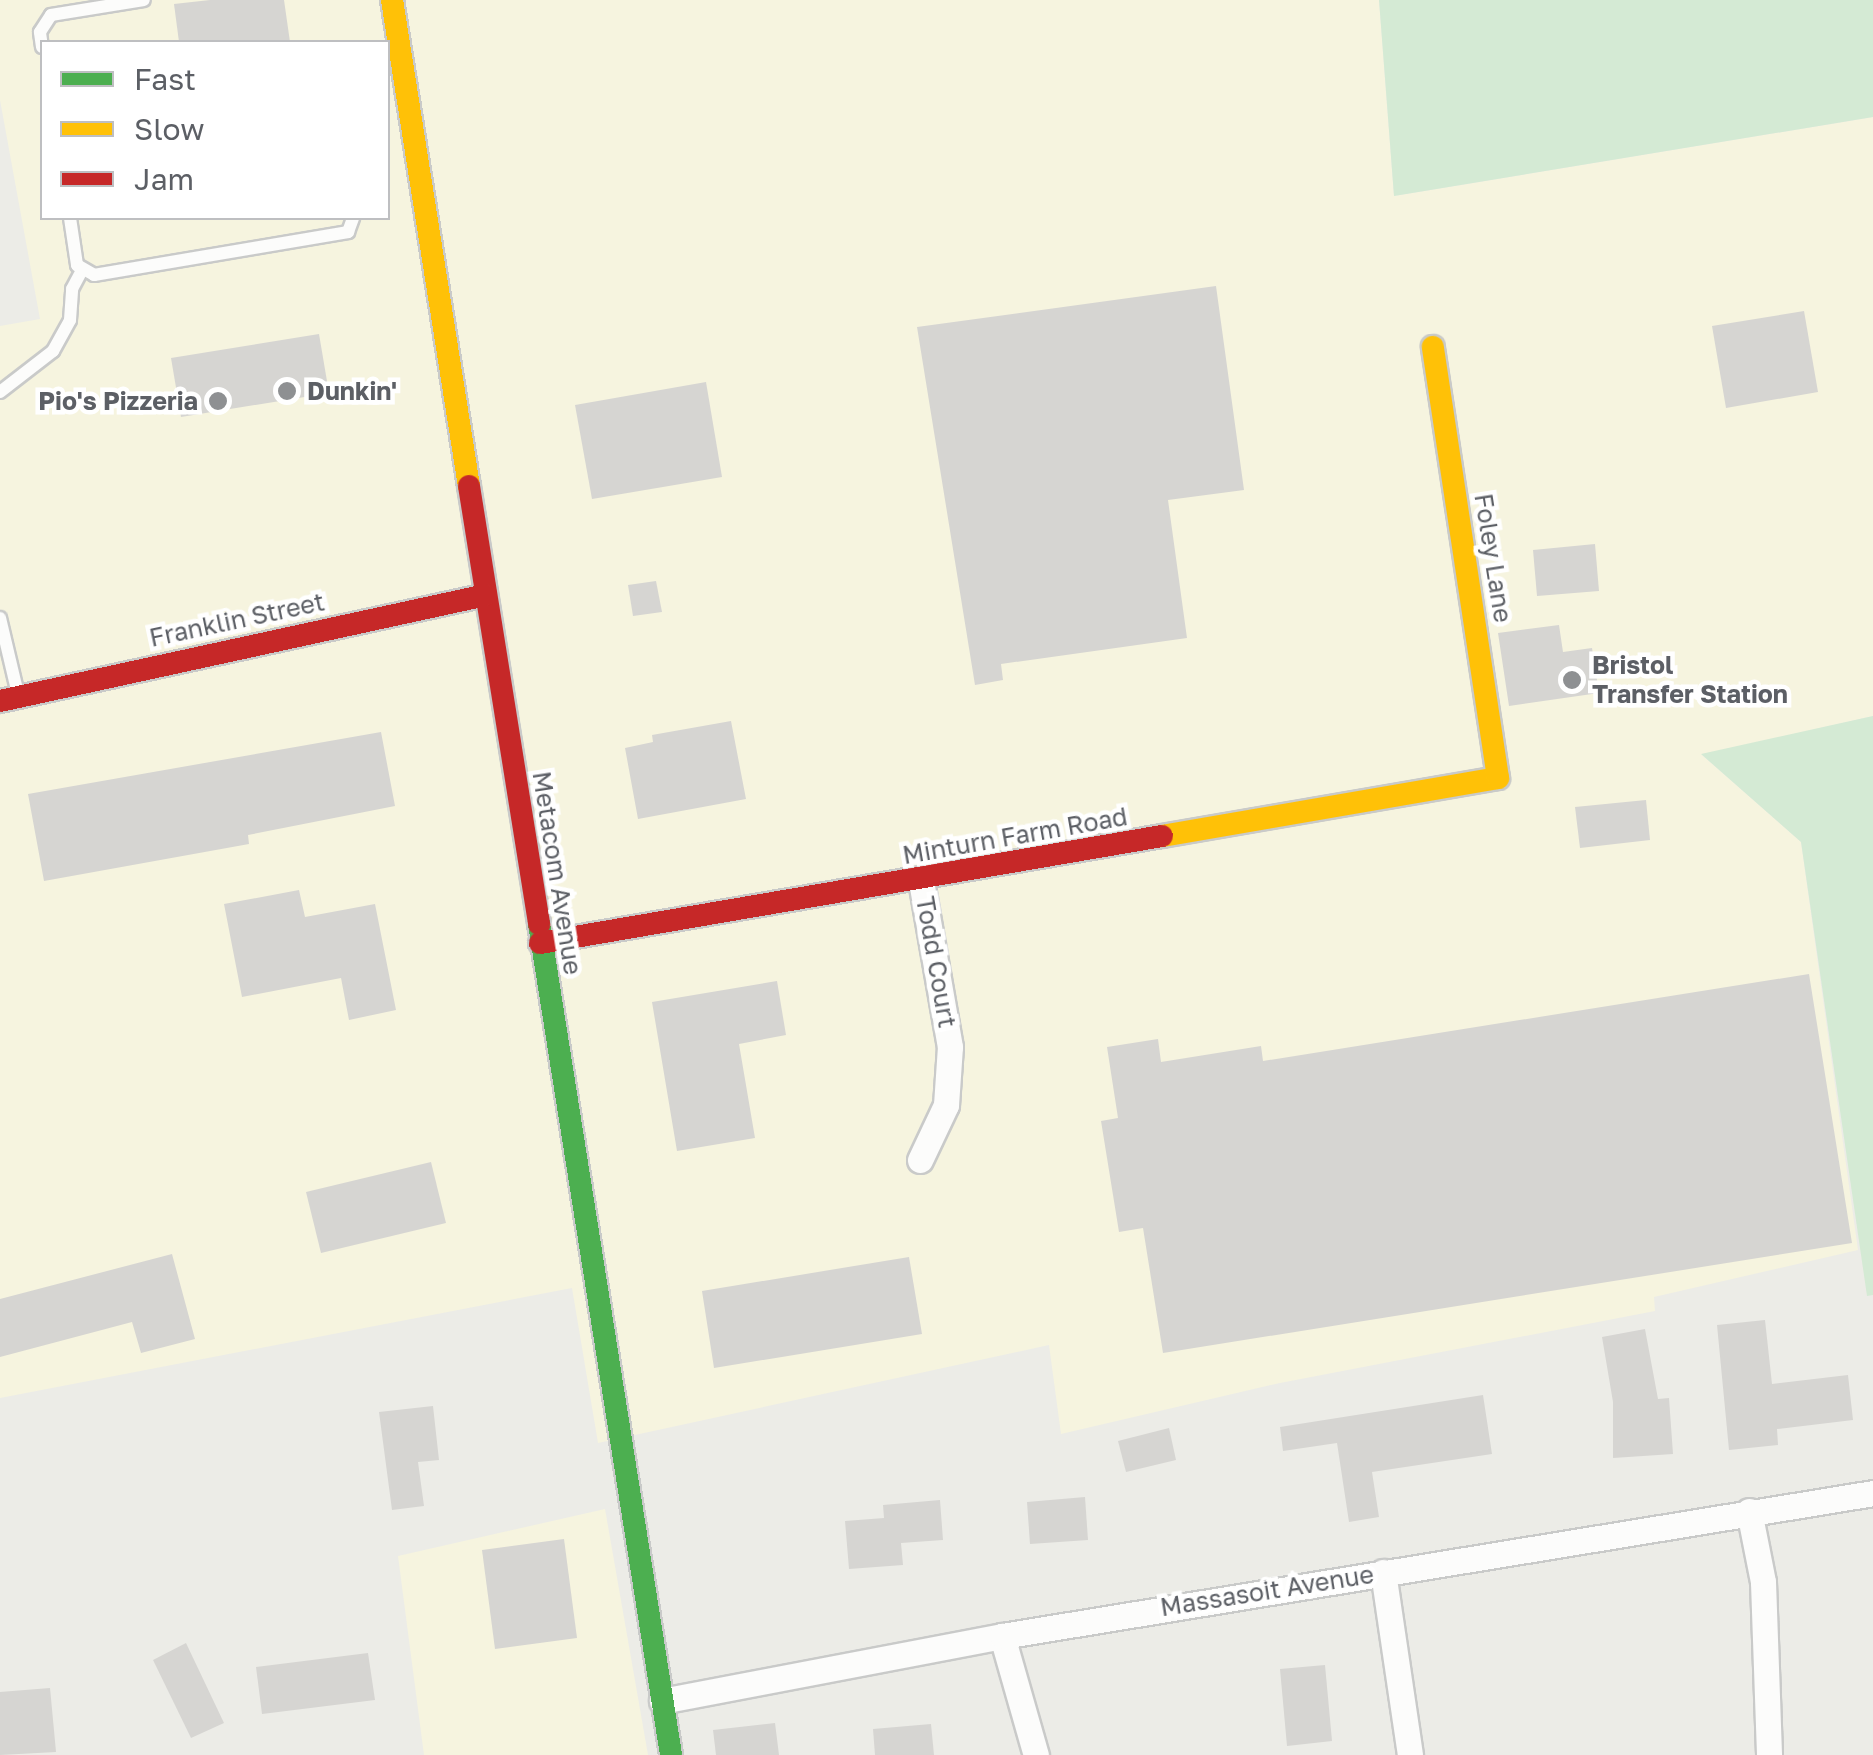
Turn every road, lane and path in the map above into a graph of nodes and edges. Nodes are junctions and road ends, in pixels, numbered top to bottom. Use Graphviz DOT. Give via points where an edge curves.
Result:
graph roads {
  1 [pos="144,0"];
  2 [pos="392,0"];
  3 [pos="41,40"];
  4 [pos="70,220"];
  5 [pos="352,220"];
  6 [pos="81,272"];
  7 [pos="1433,347"];
  8 [pos="0,392"];
  9 [pos="486,595"];
  10 [pos="0,618"];
  11 [pos="9,699"];
  12 [pos="1498,778"];
  13 [pos="921,880"];
  14 [pos="540,943"];
  15 [pos="920,1160"];
  16 [pos="1873,1493"];
  17 [pos="1749,1511"];
  18 [pos="1384,1572"];
  19 [pos="1002,1636"];
  20 [pos="662,1701"];
  21 [pos="671,1755"];
  22 [pos="1036,1755"];
  23 [pos="1410,1755"];
  24 [pos="1769,1755"];
  1 -- 3 [label="lane" via="51,15"];
  2 -- 9 [label="street, Metacom Avenue"];
  4 -- 6 [label="lane"];
  5 -- 6 [label="lane" via="348,232"];
  6 -- 8 [label="lane" via="70,320 53,351"];
  7 -- 12 [label="street, Foley Lane"];
  9 -- 11 [label="street, Franklin Street"];
  9 -- 14 [label="street, Metacom Avenue"];
  10 -- 11 [label="lane"];
  12 -- 13 [label="street, Minturn Farm Road"];
  13 -- 14 [label="street, Minturn Farm Road"];
  13 -- 15 [label="street, Todd Court" via="950,1047 946,1105"];
  14 -- 20 [label="street, Metacom Avenue"];
  16 -- 17 [label="street, Massasoit Avenue"];
  17 -- 18 [label="street, Massasoit Avenue"];
  17 -- 24 [label="street" via="1763,1582"];
  18 -- 19 [label="street, Massasoit Avenue"];
  18 -- 23 [label="street"];
  19 -- 20 [label="street, Massasoit Avenue"];
  19 -- 22 [label="street"];
  20 -- 21 [label="street, Metacom Avenue"];
}
